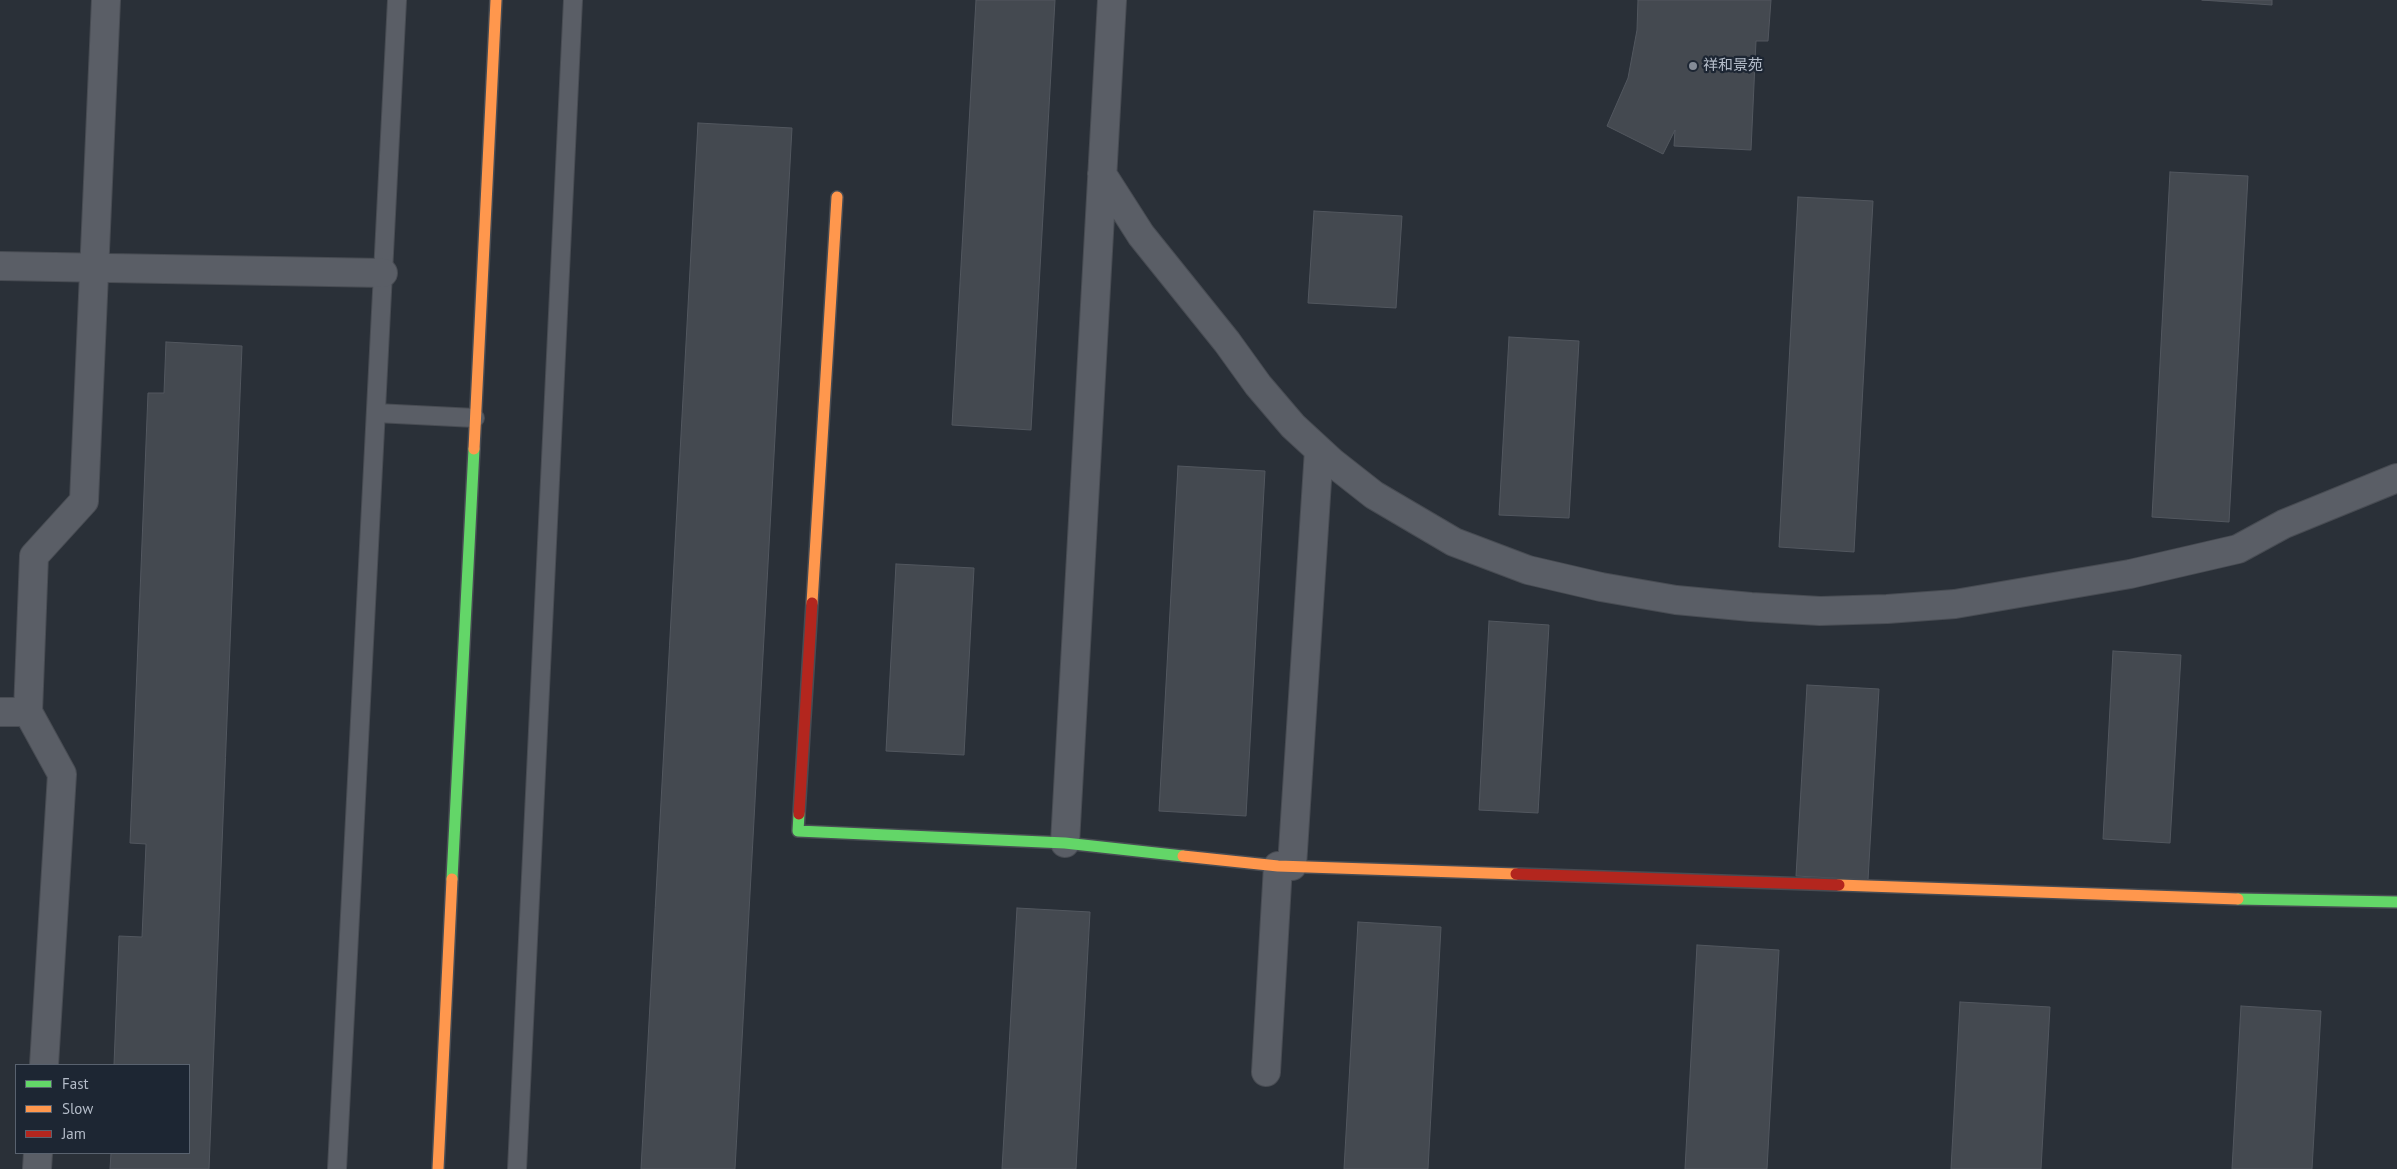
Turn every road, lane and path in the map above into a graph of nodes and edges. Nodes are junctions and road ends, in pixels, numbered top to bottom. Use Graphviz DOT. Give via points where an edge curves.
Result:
graph roads {
  1 [pos="106,0"];
  2 [pos="397,0"];
  3 [pos="496,0"];
  4 [pos="573,0"];
  5 [pos="1112,0"];
  6 [pos="1102,174"];
  7 [pos="837,197"];
  8 [pos="0,266"];
  9 [pos="94,267"];
  10 [pos="384,273"];
  11 [pos="376,413"];
  12 [pos="475,418"];
  13 [pos="1319,450"];
  14 [pos="2397,478"];
  15 [pos="0,712"];
  16 [pos="28,712"];
  17 [pos="1065,842"];
  18 [pos="1285,866"];
  19 [pos="2397,902"];
  20 [pos="44,1064"];
  21 [pos="1266,1072"];
  22 [pos="38,1154"];
  23 [pos="37,1169"];
  24 [pos="337,1169"];
  25 [pos="438,1169"];
  26 [pos="516,1169"];
  1 -- 9 [label="street"];
  2 -- 10 [label="lane"];
  3 -- 12 [label="street"];
  4 -- 26 [label="lane"];
  5 -- 6 [label="street"];
  6 -- 13 [label="street" via="1141,235 1258,385 1293,426"];
  6 -- 17 [label="street"];
  7 -- 17 [label="street" via="798,832"];
  8 -- 9 [label="street"];
  9 -- 10 [label="street"];
  9 -- 16 [label="street" via="84,500 34,556"];
  10 -- 11 [label="lane"];
  11 -- 12 [label="lane"];
  11 -- 24 [label="lane"];
  12 -- 25 [label="street"];
  13 -- 14 [label="street" via="1374,495 1420,523 1454,542 1528,570 1676,600 1752,608 1820,610 1955,604 2130,574 2238,550 2284,524"];
  13 -- 18 [label="street"];
  15 -- 16 [label="street"];
  16 -- 20 [label="street" via="62,774"];
  17 -- 18 [label="street"];
  18 -- 19 [label="street" via="2225,899"];
  18 -- 21 [label="street"];
  22 -- 23 [label="street"];
}
